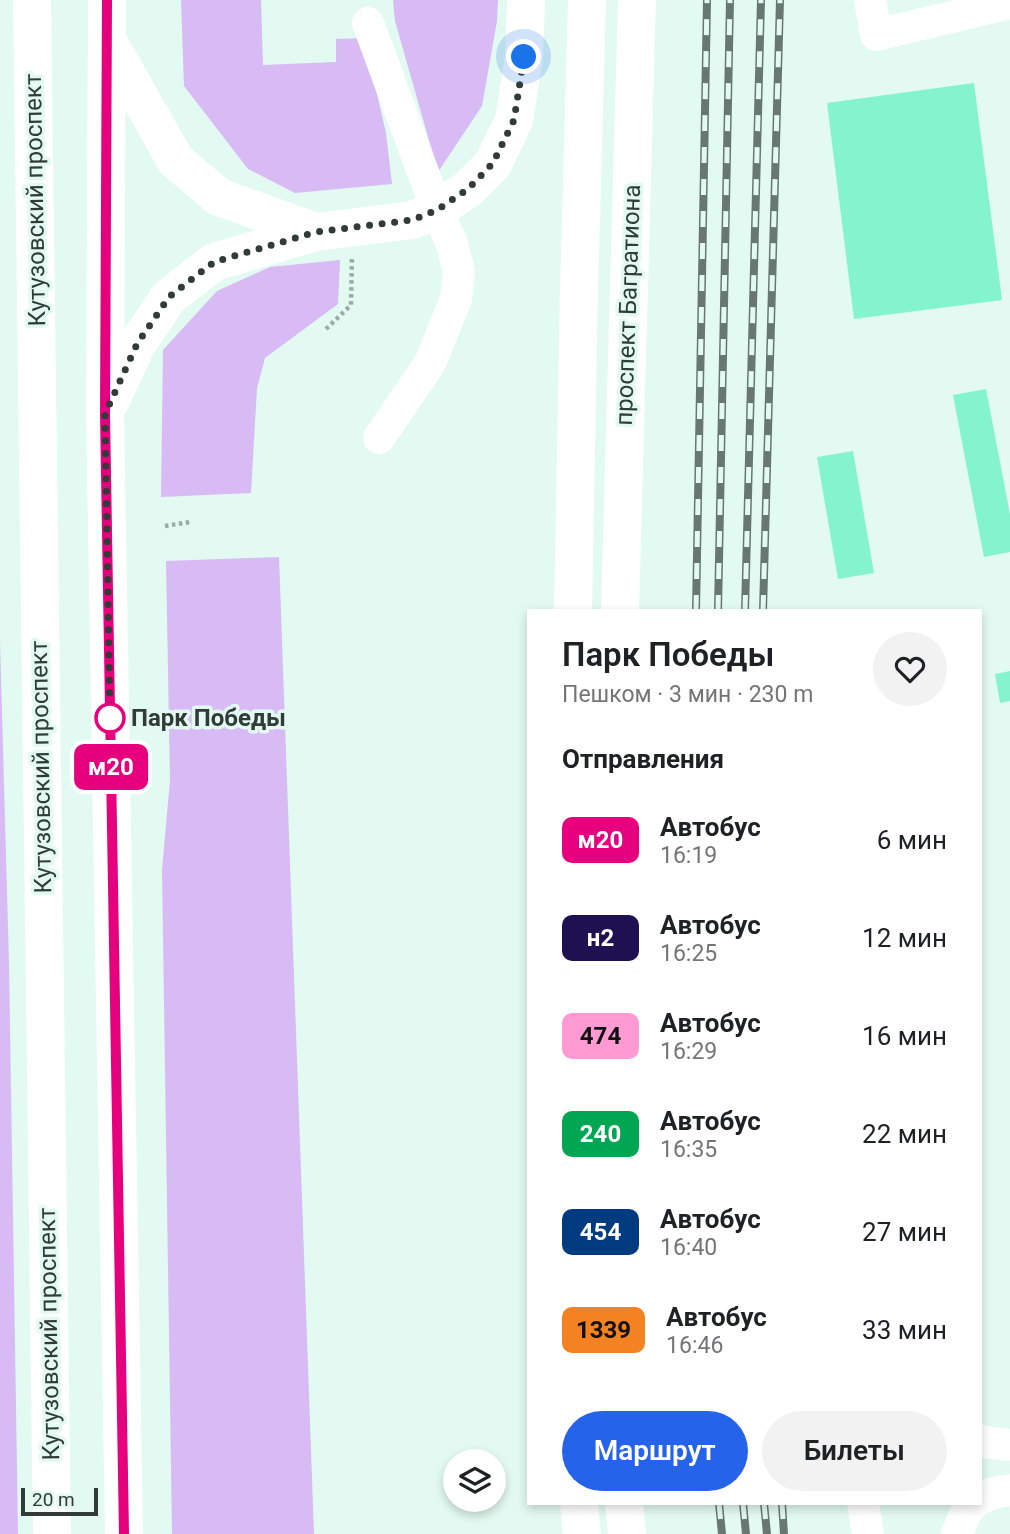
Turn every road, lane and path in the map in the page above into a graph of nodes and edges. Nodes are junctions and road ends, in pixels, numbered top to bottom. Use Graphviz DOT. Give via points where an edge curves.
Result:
graph roads {
  1 [pos="32,0"];
  2 [pos="107,0"];
  3 [pos="526,0"];
  4 [pos="587,0"];
  5 [pos="636,0"];
  6 [pos="870,0"];
  7 [pos="1010,3"];
  8 [pos="368,23"];
  9 [pos="108,40"];
  10 [pos="437,210"];
  11 [pos="316,232"];
  12 [pos="352,250"];
  13 [pos="326,329"];
  14 [pos="105,414"];
  15 [pos="379,438"];
  16 [pos="190,522"];
  17 [pos="165,526"];
  18 [pos="573,609"];
  19 [pos="620,609"];
  20 [pos="982,1441"];
  21 [pos="1010,1445"];
  22 [pos="1010,1490"];
  23 [pos="982,1498"];
  24 [pos="579,1505"];
  25 [pos="624,1505"];
  26 [pos="863,1505"];
  27 [pos="972,1505"];
  28 [pos="52,1534"];
  29 [pos="124,1534"];
  30 [pos="582,1534"];
  31 [pos="627,1534"];
  32 [pos="868,1534"];
  33 [pos="957,1534"];
  1 -- 28 [label="main road, Кутузовский проспект"];
  2 -- 9 [label="main road"];
  3 -- 10 [label="main road" via="524,57 514,120 493,163 468,189"];
  4 -- 18 [label="main road, проспект Багратиона"];
  5 -- 19 [label="main road, проспект Багратиона"];
  6 -- 7 [label="lane" via="876,35"];
  8 -- 10 [label="lane"];
  9 -- 11 [label="main road" via="176,162 219,197"];
  9 -- 14 [label="main road"];
  10 -- 11 [label="main road" via="412,220"];
  10 -- 15 [label="lane" via="459,271 456,299 430,363"];
  11 -- 14 [label="main road" via="214,262 169,297 137,344"];
  12 -- 13 [label="path" via="351,305"];
  14 -- 29 [label="main road"];
  16 -- 17 [label="path"];
  20 -- 21 [label="lane"];
  22 -- 23 [label="lane"];
  24 -- 30 [label="main road"];
  25 -- 31 [label="main road"];
  26 -- 32 [label="lane"];
  27 -- 33 [label="lane"];
}
